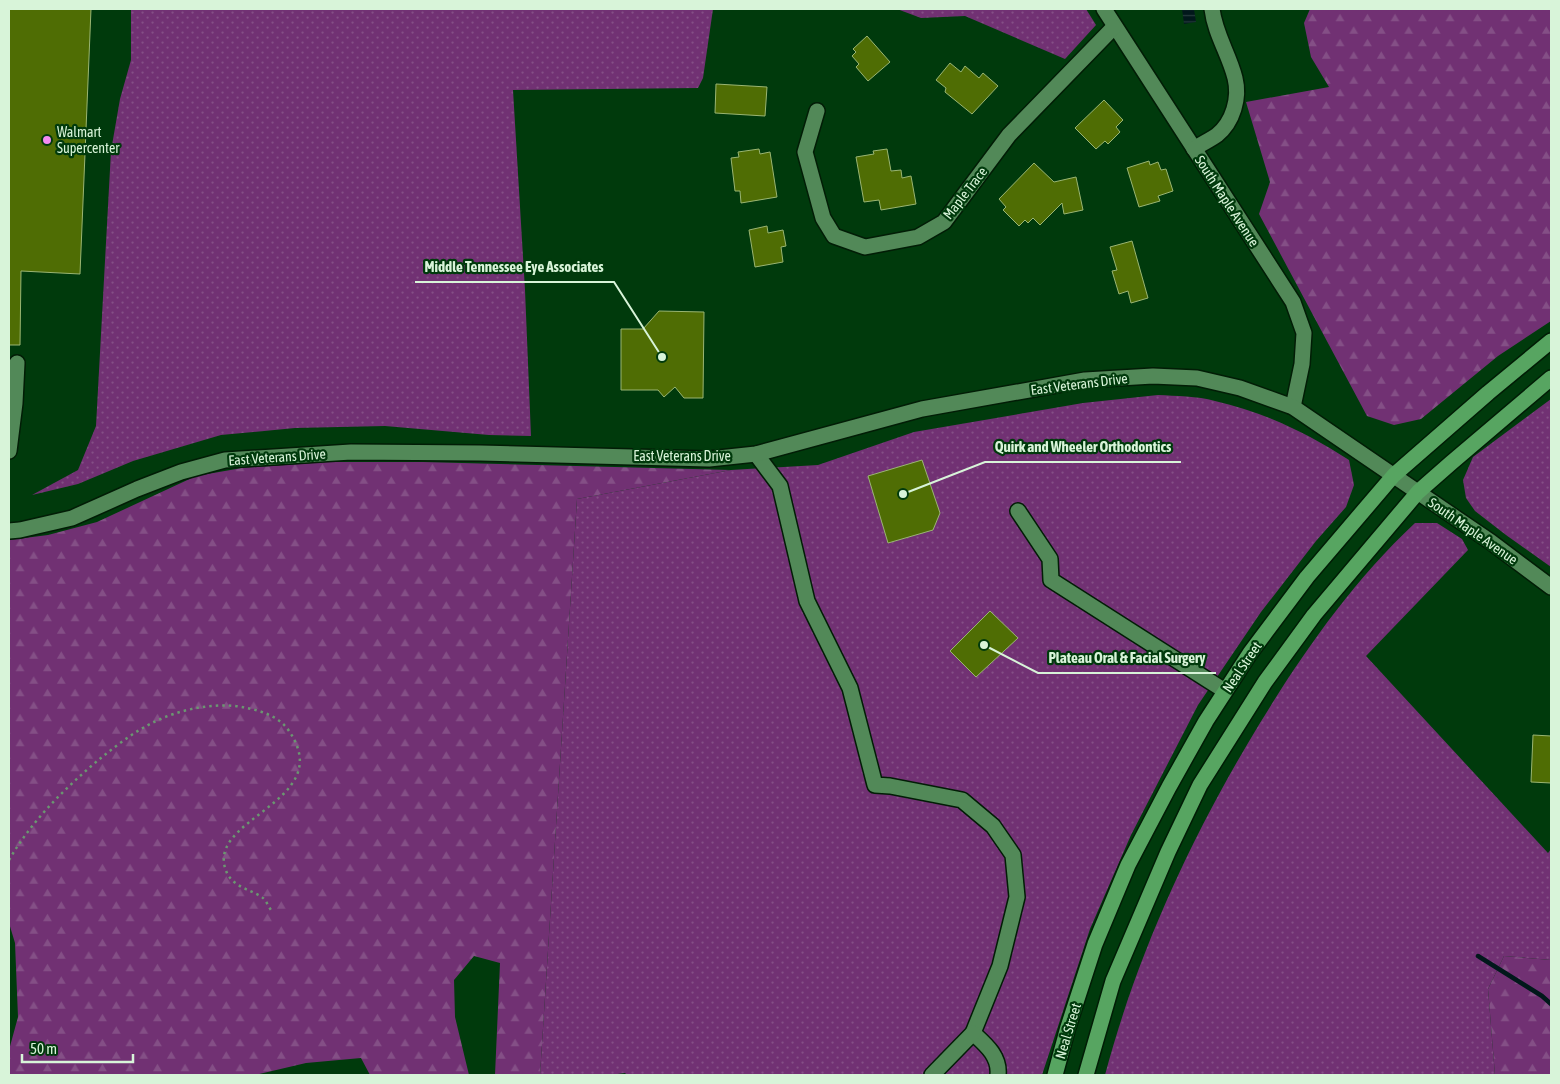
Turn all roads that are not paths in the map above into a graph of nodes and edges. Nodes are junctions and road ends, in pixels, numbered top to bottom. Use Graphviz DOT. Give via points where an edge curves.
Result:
graph roads {
  1 [pos="1104,9"];
  2 [pos="1212,9"];
  3 [pos="1114,27"];
  4 [pos="817,111"];
  5 [pos="1194,149"];
  6 [pos="1551,341"];
  7 [pos="17,363"];
  8 [pos="1551,378"];
  9 [pos="1293,407"];
  10 [pos="9,450"];
  11 [pos="756,454"];
  12 [pos="1394,476"];
  13 [pos="1418,492"];
  14 [pos="1018,511"];
  15 [pos="9,531"];
  16 [pos="1551,588"];
  17 [pos="1225,692"];
  18 [pos="973,1032"];
  19 [pos="932,1075"];
  20 [pos="998,1075"];
  21 [pos="1055,1075"];
  22 [pos="1086,1075"];
  1 -- 3 [label="street, South Maple Avenue"];
  2 -- 5 [label="street" via="1216,32 1235,79 1236,100 1229,121 1218,134"];
  3 -- 4 [label="street, Maple Trace" via="1009,135 944,222 918,237 866,247 834,236 823,218 805,152"];
  3 -- 5 [label="street, South Maple Avenue"];
  5 -- 9 [label="street, South Maple Avenue" via="1293,302 1304,333 1302,364"];
  6 -- 12 [label="main road, Neal Street"];
  7 -- 10 [label="street" via="16,403"];
  8 -- 13 [label="main road, Neal Street"];
  9 -- 11 [label="street, East Veterans Drive" via="1240,388 1197,378 1153,376 1085,380 922,409"];
  9 -- 12 [label="street, East Veterans Drive"];
  11 -- 15 [label="street, East Veterans Drive" via="709,459 352,452 225,460 137,489 72,518"];
  11 -- 18 [label="street" via="780,486 807,601 850,688 875,785 962,800 993,826 1013,855 1017,897 1000,966"];
  12 -- 13 [label="street, South Maple Avenue"];
  12 -- 17 [label="main road, Neal Street" via="1308,577 1250,653"];
  13 -- 16 [label="street, South Maple Avenue"];
  13 -- 22 [label="main road, Neal Street" via="1308,623 1265,682 1200,785 1113,981"];
  14 -- 17 [label="street" via="1050,559 1051,580"];
  17 -- 21 [label="main road, Neal Street" via="1206,720 1128,865 1095,944"];
  18 -- 19 [label="street"];
  18 -- 20 [label="street" via="992,1051"];
}
